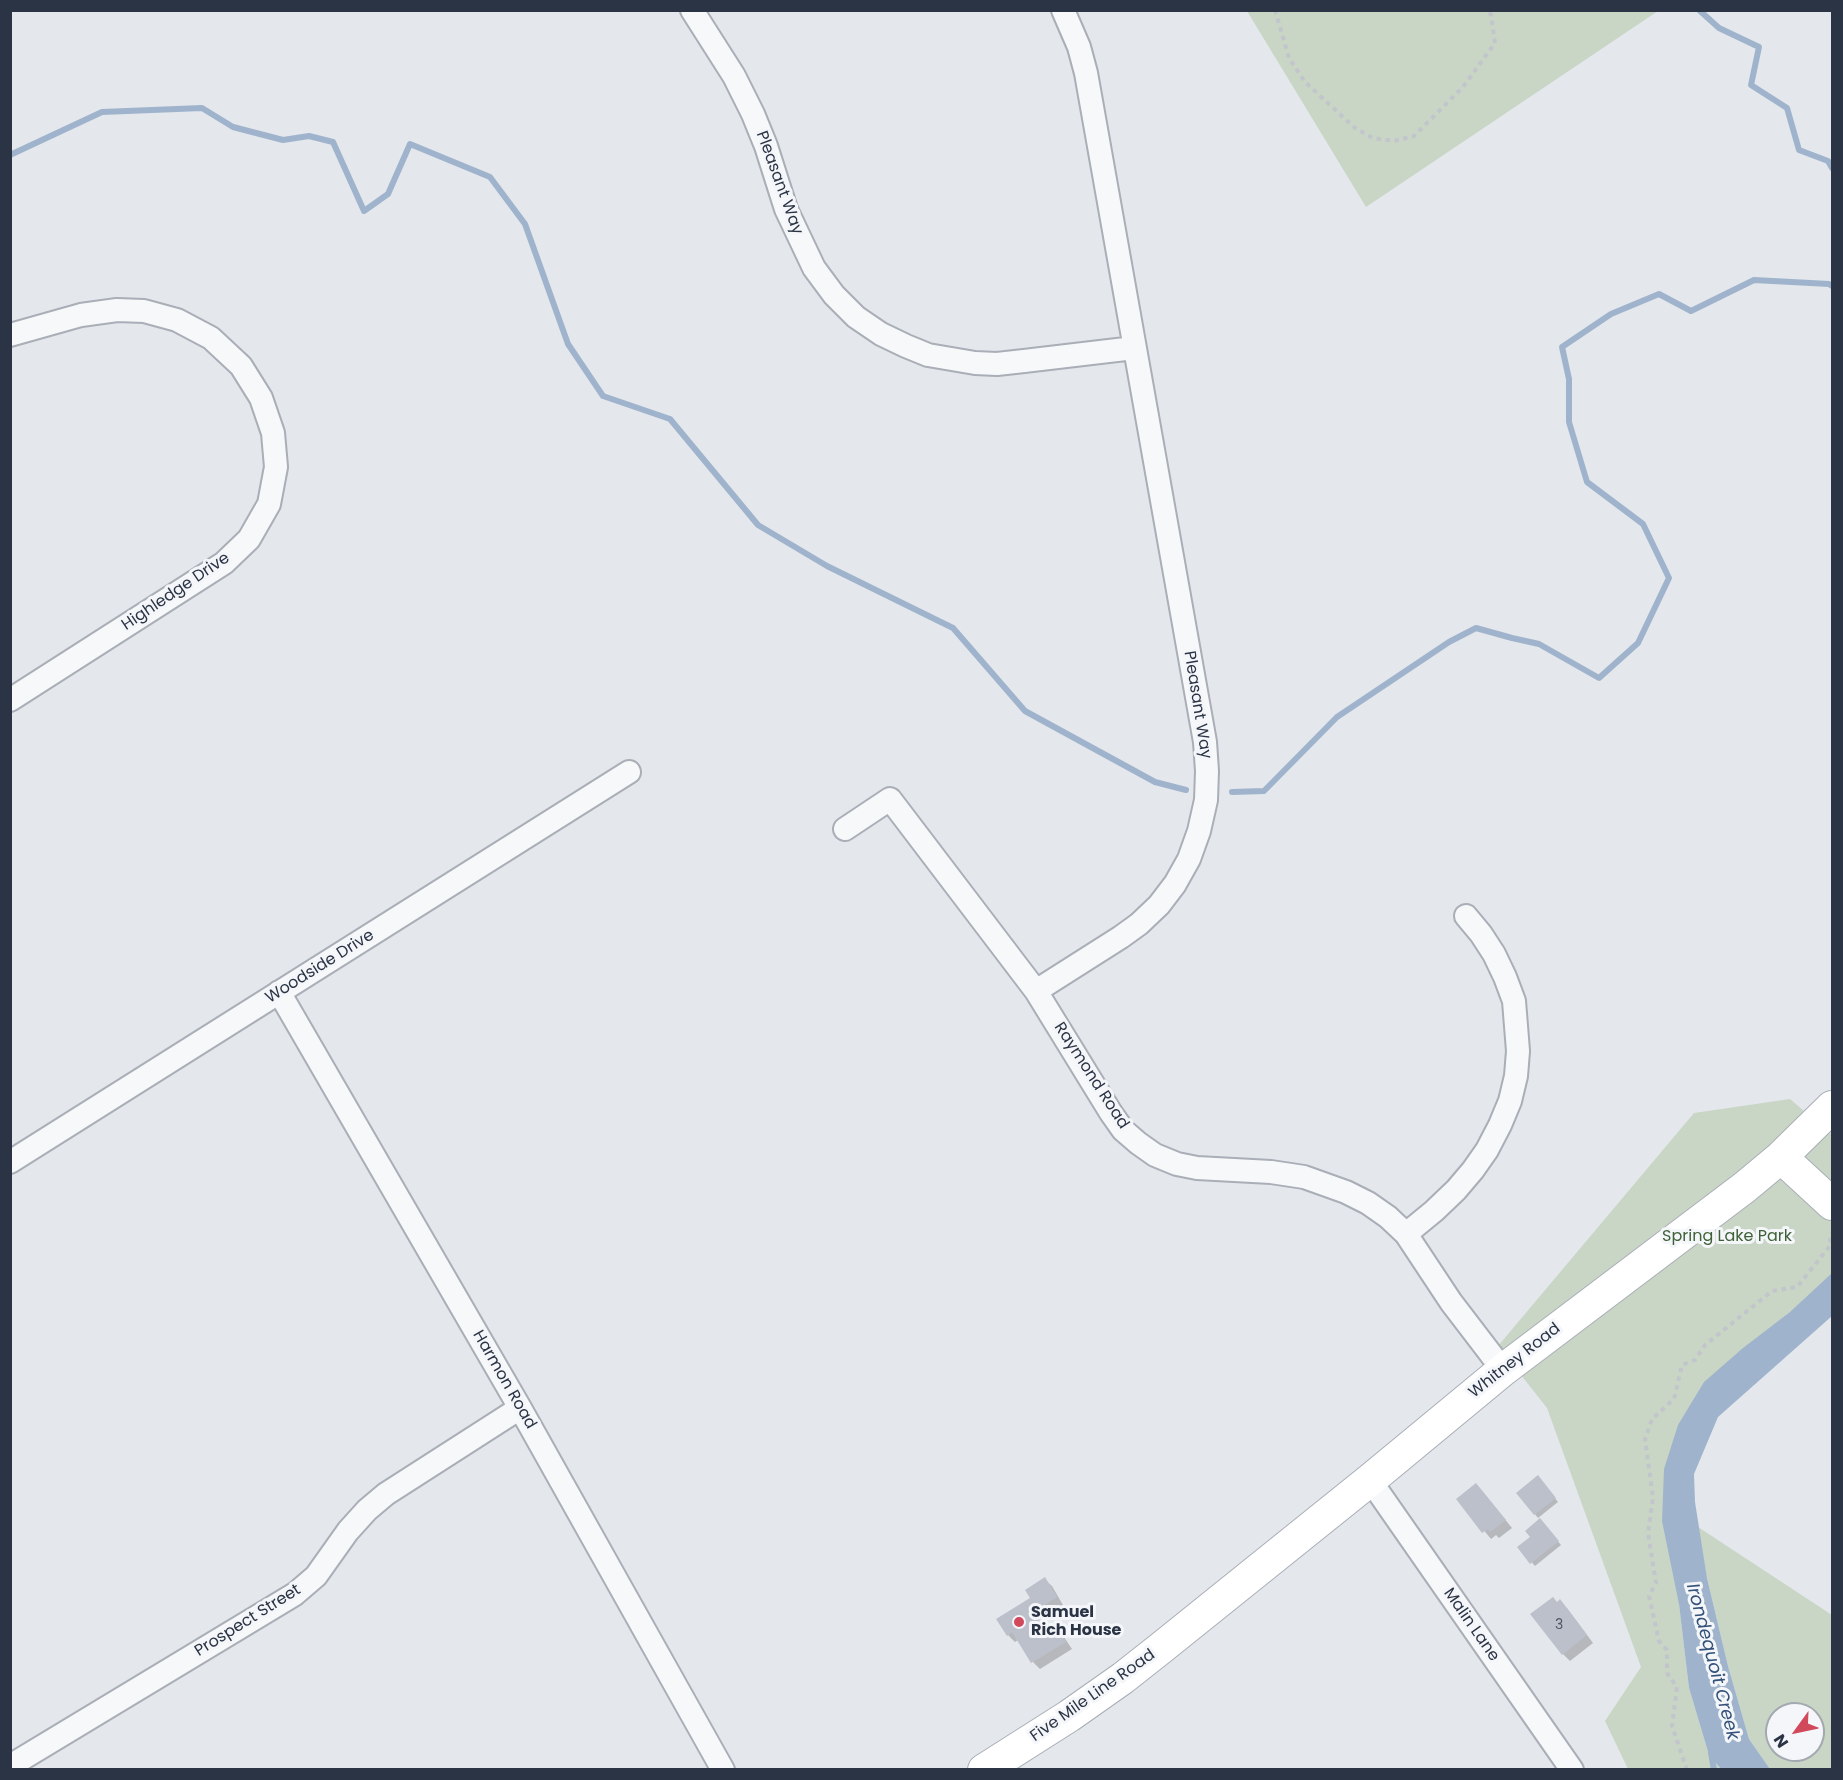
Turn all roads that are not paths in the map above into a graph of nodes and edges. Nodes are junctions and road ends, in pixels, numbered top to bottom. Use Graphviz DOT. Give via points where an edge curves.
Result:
graph roads {
  1 [pos="692,10"];
  2 [pos="1063,10"];
  3 [pos="10,335"];
  4 [pos="1134,348"];
  5 [pos="10,700"];
  6 [pos="629,772"];
  7 [pos="845,829"];
  8 [pos="1466,916"];
  9 [pos="279,992"];
  10 [pos="1036,992"];
  11 [pos="1833,1107"];
  12 [pos="1780,1157"];
  13 [pos="10,1162"];
  14 [pos="1830,1202"];
  15 [pos="1406,1234"];
  16 [pos="1503,1370"];
  17 [pos="520,1408"];
  18 [pos="1370,1480"];
  19 [pos="1199,1618"];
  20 [pos="10,1766"];
  21 [pos="723,1770"];
  22 [pos="984,1770"];
  23 [pos="1572,1770"];
  1 -- 4 [label="street, Pleasant Way" via="753,114 786,209 814,268 856,317 880,334 928,355 975,363 997,364"];
  2 -- 4 [label="street, Pleasant Way" via="1086,73"];
  3 -- 5 [label="street, Highledge Drive" via="81,315 117,310 144,311 177,320 211,338 241,366 261,398 273,433 276,467 269,504 249,539 224,563"];
  4 -- 10 [label="street, Pleasant Way" via="1204,742 1206,800 1189,859 1158,905 1121,938"];
  6 -- 9 [label="street, Woodside Drive"];
  7 -- 10 [label="street, Raymond Road" via="890,800"];
  8 -- 15 [label="street" via="1494,954 1514,1001 1516,1076 1510,1101 1487,1150 1456,1190"];
  9 -- 13 [label="street, Woodside Drive"];
  9 -- 17 [label="street, Harmon Road"];
  10 -- 15 [label="street, Raymond Road" via="1123,1130 1155,1155 1197,1168 1304,1177 1368,1203"];
  11 -- 12 [label="main road, Whitney Road"];
  12 -- 14 [label="main road"];
  12 -- 16 [label="main road, Whitney Road"];
  15 -- 16 [label="street, Raymond Road"];
  16 -- 18 [label="main road, Whitney Road"];
  17 -- 20 [label="street, Prospect Street" via="386,1494 348,1531 316,1576 295,1594"];
  17 -- 21 [label="street, Harmon Road"];
  18 -- 19 [label="main road, Whitney Road"];
  18 -- 23 [label="street, Malin Lane"];
  19 -- 22 [label="main road, Five Mile Line Road" via="1123,1678"];
}
